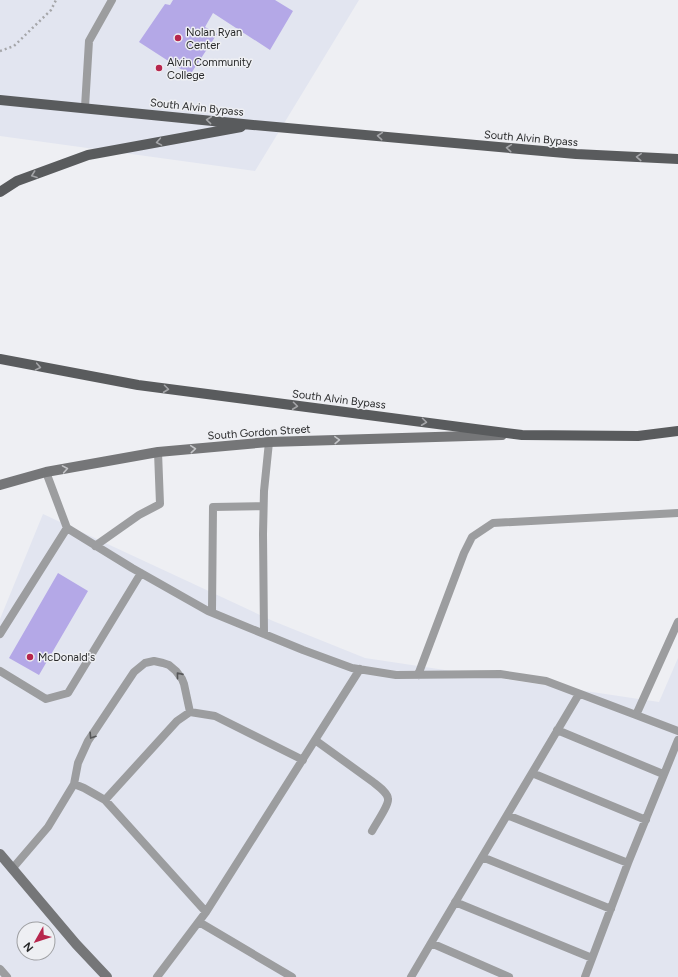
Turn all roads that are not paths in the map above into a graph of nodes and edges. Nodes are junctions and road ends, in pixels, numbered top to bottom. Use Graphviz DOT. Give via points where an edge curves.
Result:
graph roads {
  1 [pos="112,0"];
  2 [pos="0,100"];
  3 [pos="85,108"];
  4 [pos="253,125"];
  5 [pos="678,159"];
  6 [pos="0,192"];
  7 [pos="0,359"];
  8 [pos="678,431"];
  9 [pos="522,435"];
  10 [pos="269,442"];
  11 [pos="158,452"];
  12 [pos="46,472"];
  13 [pos="0,485"];
  14 [pos="264,506"];
  15 [pos="678,512"];
  16 [pos="67,528"];
  17 [pos="95,546"];
  18 [pos="141,573"];
  19 [pos="212,612"];
  20 [pos="678,622"];
  21 [pos="0,634"];
  22 [pos="264,634"];
  23 [pos="360,669"];
  24 [pos="0,671"];
  25 [pos="418,675"];
  26 [pos="579,694"];
  27 [pos="190,712"];
  28 [pos="636,715"];
  29 [pos="557,730"];
  30 [pos="678,731"];
  31 [pos="315,740"];
  32 [pos="678,740"];
  33 [pos="303,760"];
  34 [pos="532,773"];
  35 [pos="663,774"];
  36 [pos="74,784"];
  37 [pos="104,800"];
  38 [pos="507,815"];
  39 [pos="646,820"];
  40 [pos="372,831"];
  41 [pos="0,854"];
  42 [pos="482,857"];
  43 [pos="628,863"];
  44 [pos="12,869"];
  45 [pos="455,902"];
  46 [pos="611,909"];
  47 [pos="206,912"];
  48 [pos="199,922"];
  49 [pos="431,943"];
  50 [pos="592,958"];
  51 [pos="0,969"];
  52 [pos="7,977"];
  53 [pos="107,977"];
  54 [pos="157,977"];
  55 [pos="292,977"];
  56 [pos="411,977"];
  57 [pos="509,977"];
  58 [pos="585,977"];
  1 -- 3 [label="lane" via="89,41"];
  2 -- 3 [label="main road, South Alvin Bypass"];
  4 -- 3 [label="main road, South Alvin Bypass, one-way"];
  5 -- 4 [label="main road, South Alvin Bypass, one-way" via="576,154"];
  4 -- 6 [label="main road, one-way" via="88,155 17,181"];
  7 -- 9 [label="main road, South Alvin Bypass, one-way" via="138,385"];
  8 -- 9 [label="main road, South Alvin Bypass" via="638,436"];
  10 -- 9 [label="main road, South Gordon Street, one-way"];
  11 -- 10 [label="main road, South Gordon Street, one-way"];
  10 -- 14 [label="lane"];
  12 -- 11 [label="main road, South Gordon Street, one-way"];
  11 -- 17 [label="lane" via="160,504 139,515"];
  12 -- 13 [label="main road, South Gordon Street"];
  12 -- 16 [label="lane"];
  14 -- 19 [label="lane" via="214,507"];
  14 -- 22 [label="lane"];
  15 -- 25 [label="lane" via="493,523 472,538 464,553"];
  16 -- 17 [label="lane"];
  16 -- 21 [label="lane"];
  17 -- 18 [label="lane"];
  18 -- 19 [label="lane"];
  18 -- 24 [label="lane" via="68,693 46,699"];
  19 -- 22 [label="lane"];
  20 -- 28 [label="lane"];
  22 -- 23 [label="lane" via="302,650"];
  23 -- 25 [label="lane" via="396,675"];
  23 -- 31 [label="lane"];
  25 -- 26 [label="lane" via="500,674 546,681"];
  26 -- 28 [label="lane"];
  26 -- 29 [label="lane"];
  27 -- 33 [label="lane" via="215,716"];
  27 -- 36 [label="lane, one-way" via="184,684 176,671 163,663 145,663 134,672 88,740 78,763"];
  27 -- 37 [label="lane" via="177,721"];
  28 -- 30 [label="lane"];
  29 -- 34 [label="lane"];
  29 -- 35 [label="lane"];
  31 -- 33 [label="lane"];
  31 -- 40 [label="lane" via="373,782 386,795 386,806"];
  32 -- 35 [label="lane"];
  33 -- 47 [label="lane"];
  34 -- 38 [label="lane"];
  34 -- 39 [label="lane"];
  35 -- 39 [label="lane"];
  36 -- 37 [label="lane"];
  36 -- 44 [label="lane" via="48,826"];
  37 -- 47 [label="lane"];
  38 -- 42 [label="lane"];
  38 -- 43 [label="lane"];
  39 -- 43 [label="lane"];
  41 -- 44 [label="main road"];
  42 -- 45 [label="lane"];
  42 -- 46 [label="lane"];
  43 -- 46 [label="lane"];
  44 -- 53 [label="main road"];
  45 -- 49 [label="lane"];
  45 -- 50 [label="lane"];
  46 -- 50 [label="lane"];
  47 -- 48 [label="lane"];
  48 -- 54 [label="lane"];
  48 -- 55 [label="lane"];
  49 -- 56 [label="lane"];
  49 -- 57 [label="lane"];
  50 -- 58 [label="lane"];
  51 -- 52 [label="lane"];
}
